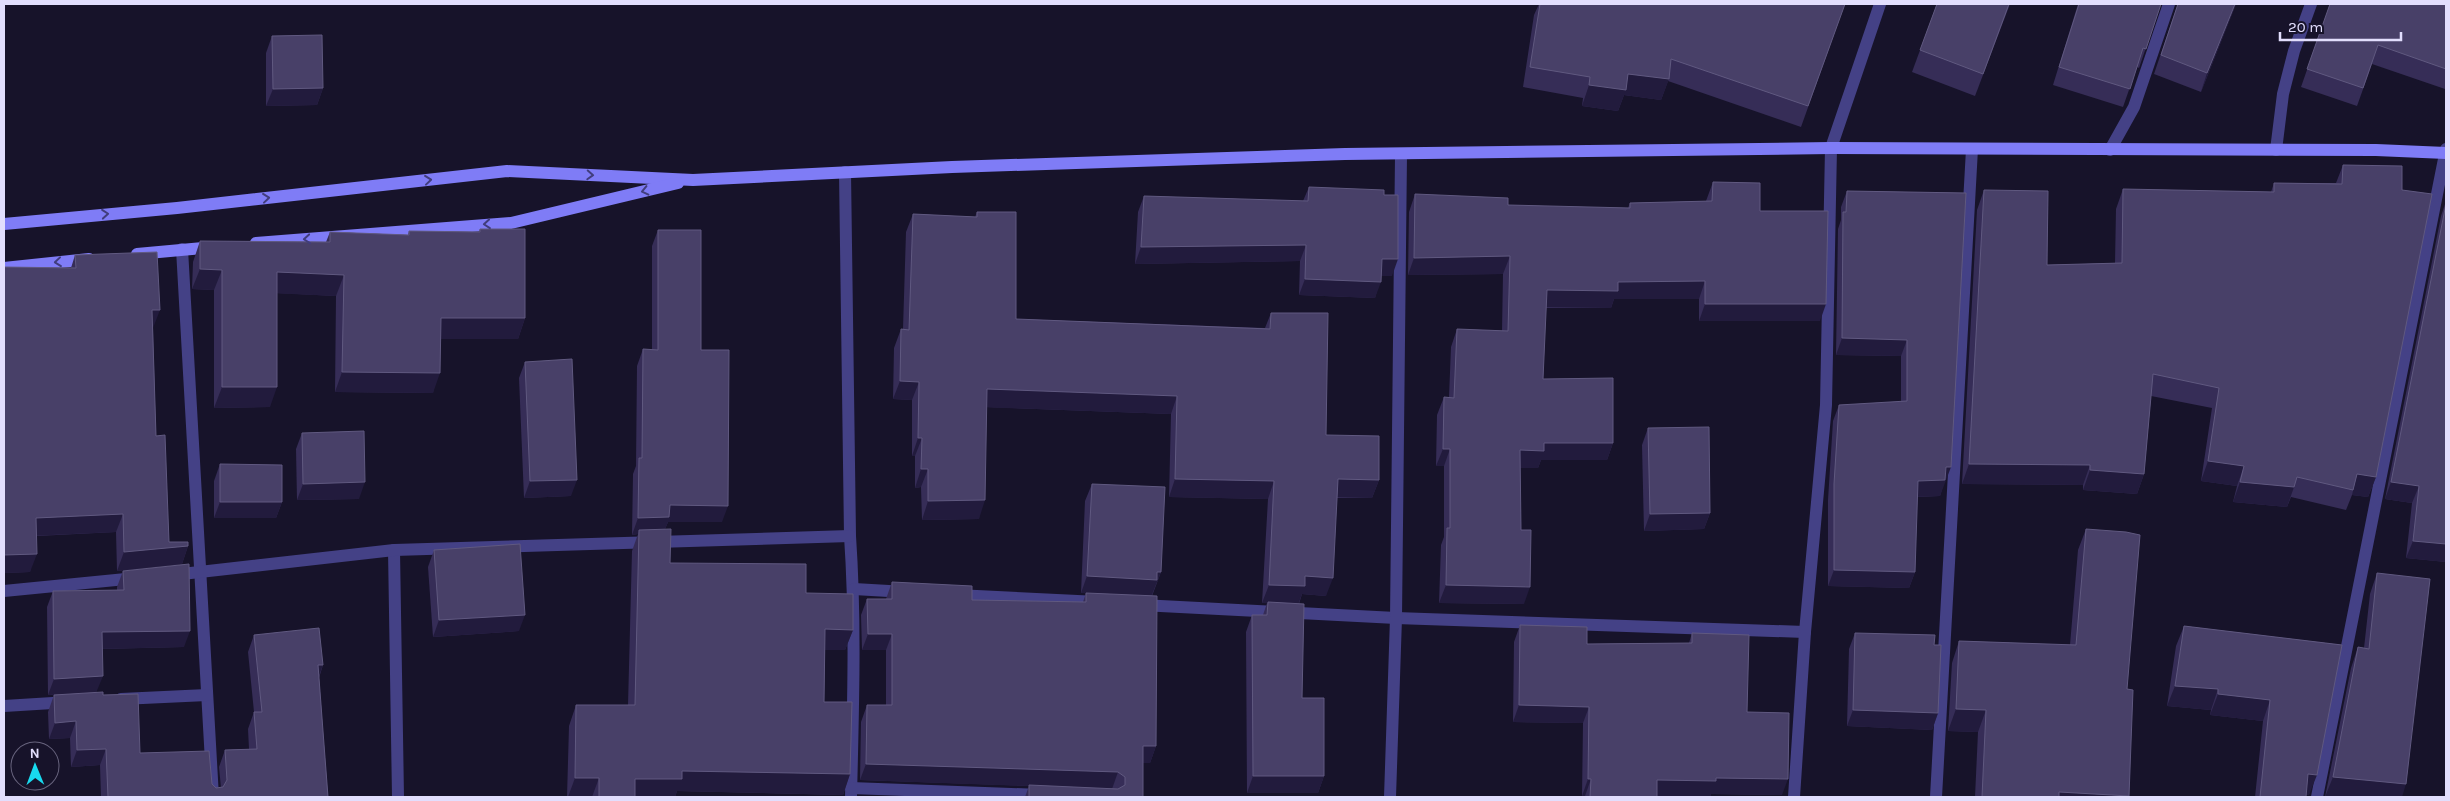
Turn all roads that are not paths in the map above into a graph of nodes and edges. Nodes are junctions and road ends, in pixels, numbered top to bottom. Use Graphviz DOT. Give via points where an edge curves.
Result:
graph roads {
  1 [pos="1880,4"];
  2 [pos="2169,4"];
  3 [pos="2311,4"];
  4 [pos="1831,148"];
  5 [pos="1972,149"];
  6 [pos="2110,150"];
  7 [pos="2276,150"];
  8 [pos="2446,152"];
  9 [pos="1400,155"];
  10 [pos="845,172"];
  11 [pos="693,180"];
  12 [pos="4,224"];
  13 [pos="182,249"];
  14 [pos="122,255"];
  15 [pos="102,258"];
  16 [pos="4,268"];
  17 [pos="850,536"];
  18 [pos="394,550"];
  19 [pos="200,572"];
  20 [pos="854,589"];
  21 [pos="4,591"];
  22 [pos="923,593"];
  23 [pos="943,594"];
  24 [pos="1110,603"];
  25 [pos="1130,604"];
  26 [pos="1396,618"];
  27 [pos="1805,632"];
  28 [pos="207,695"];
  29 [pos="110,700"];
  30 [pos="81,702"];
  31 [pos="4,706"];
  32 [pos="851,793"];
  33 [pos="1054,795"];
  34 [pos="213,797"];
  35 [pos="398,797"];
  36 [pos="1390,797"];
  37 [pos="1794,797"];
  38 [pos="1936,797"];
  39 [pos="2317,797"];
  1 -- 4 [label="street"];
  2 -- 6 [label="street" via="2134,107"];
  3 -- 7 [label="street" via="2283,94"];
  4 -- 5 [label="street"];
  4 -- 9 [label="street"];
  4 -- 27 [label="street" via="1826,405"];
  5 -- 6 [label="street"];
  5 -- 38 [label="street"];
  6 -- 7 [label="street"];
  7 -- 8 [label="street"];
  8 -- 39 [label="street"];
  9 -- 10 [label="street" via="1335,154"];
  9 -- 26 [label="street"];
  10 -- 11 [label="street"];
  10 -- 17 [label="street"];
  12 -- 11 [label="street, one-way" via="507,171"];
  11 -- 13 [label="street, one-way" via="511,222"];
  13 -- 14 [label="street"];
  13 -- 19 [label="street"];
  15 -- 16 [label="street, one-way"];
  17 -- 18 [label="street"];
  17 -- 20 [label="street"];
  18 -- 19 [label="street"];
  18 -- 35 [label="street"];
  19 -- 21 [label="street"];
  19 -- 28 [label="street"];
  20 -- 22 [label="street"];
  20 -- 32 [label="street"];
  23 -- 24 [label="street"];
  25 -- 26 [label="street"];
  26 -- 27 [label="street"];
  26 -- 36 [label="street"];
  27 -- 37 [label="street"];
  28 -- 29 [label="street"];
  28 -- 34 [label="street"];
  30 -- 31 [label="street"];
  32 -- 33 [label="street"];
}
